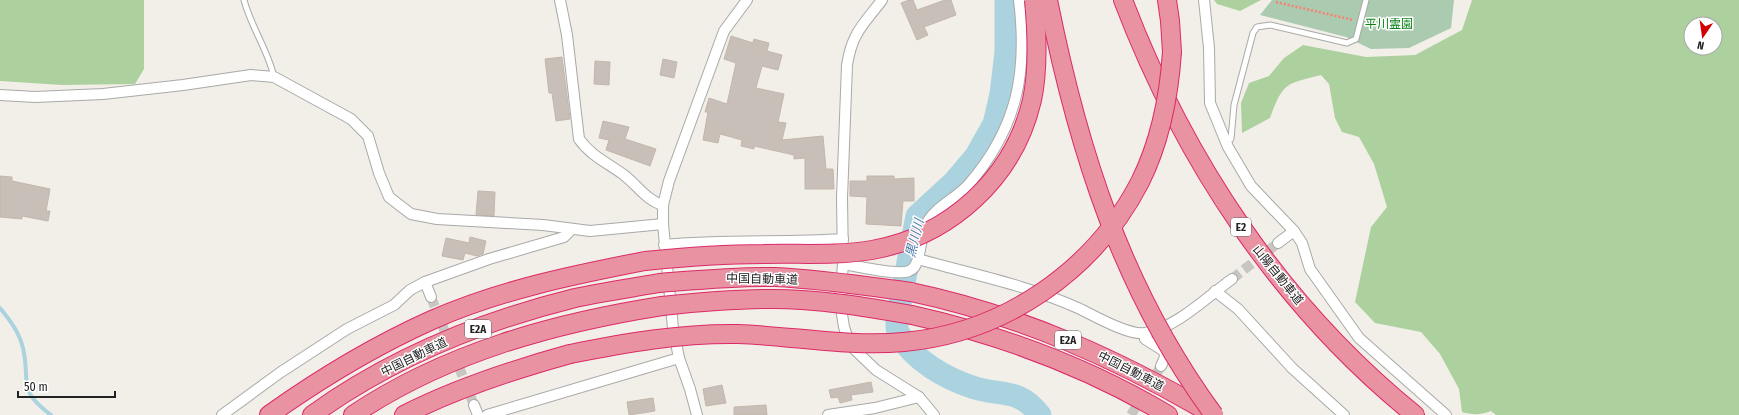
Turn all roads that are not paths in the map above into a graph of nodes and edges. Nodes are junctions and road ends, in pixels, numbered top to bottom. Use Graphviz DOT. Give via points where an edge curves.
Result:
graph roads {
  1 [pos="244,0"];
  2 [pos="560,0"];
  3 [pos="747,0"];
  4 [pos="882,0"];
  5 [pos="1019,0"];
  6 [pos="1034,0"];
  7 [pos="1048,0"];
  8 [pos="1124,0"];
  9 [pos="1167,0"];
  10 [pos="1204,0"];
  11 [pos="1366,0"];
  12 [pos="274,77"];
  13 [pos="0,95"];
  14 [pos="1226,142"];
  15 [pos="663,205"];
  16 [pos="663,224"];
  17 [pos="572,229"];
  18 [pos="1294,231"];
  19 [pos="843,239"];
  20 [pos="1278,243"];
  21 [pos="664,245"];
  22 [pos="918,259"];
  23 [pos="843,264"];
  24 [pos="1232,279"];
  25 [pos="425,282"];
  26 [pos="1215,291"];
  27 [pos="431,297"];
  28 [pos="1144,334"];
  29 [pos="679,358"];
  30 [pos="1161,366"];
  31 [pos="919,397"];
  32 [pos="884,411"];
  33 [pos="222,415"];
  34 [pos="269,415"];
  35 [pos="312,415"];
  36 [pos="353,415"];
  37 [pos="404,415"];
  38 [pos="487,415"];
  39 [pos="697,415"];
  40 [pos="828,415"];
  41 [pos="934,415"];
  42 [pos="1168,415"];
  43 [pos="1214,415"];
  44 [pos="1344,415"];
  45 [pos="1415,415"];
  46 [pos="1446,415"];
  1 -- 12 [label="lane"];
  2 -- 15 [label="street" via="567,35 579,139 587,150 624,176 652,202"];
  3 -- 15 [label="street" via="724,31 669,181"];
  4 -- 19 [label="street" via="850,46 842,182"];
  5 -- 22 [label="street" via="1022,40 1020,69 1010,119 984,166 961,193 934,214 928,222"];
  6 -- 34 [label="highway, bridge" via="1036,70 1032,99 1024,126 1013,151 999,173 981,194 937,228 872,250 824,254 727,255 645,261 533,285 479,302 388,341 347,363"];
  7 -- 43 [label="highway, bridge" via="1061,66 1086,157 1116,240 1167,342"];
  8 -- 45 [label="highway, 山陽自動車道 / E2" via="1167,101 1241,228 1270,267 1338,344 1374,380"];
  9 -- 37 [label="highway, bridge" via="1172,52 1170,83 1154,147 1140,181 1124,210 1097,245 1042,293 1013,310 979,325 943,336 904,342 863,344 738,334 701,335 629,343 570,354 486,379"];
  10 -- 14 [label="street" via="1209,48 1210,103"];
  11 -- 14 [label="lane" via="1356,39 1348,43 1270,25 1257,27 1253,33 1234,105 1231,139"];
  12 -- 13 [label="street" via="251,74 103,94 35,97"];
  12 -- 17 [label="street" via="351,119 368,136 388,197 411,214 437,220 543,225"];
  14 -- 18 [label="street" via="1251,186"];
  15 -- 16 [label="street"];
  16 -- 17 [label="street" via="590,231"];
  16 -- 21 [label="street"];
  17 -- 25 [label="street" via="564,237 489,259"];
  18 -- 20 [label="street"];
  18 -- 46 [label="street" via="1302,243 1310,270 1360,338"];
  19 -- 21 [label="street" via="699,241"];
  19 -- 23 [label="street"];
  21 -- 29 [label="street" via="673,328"];
  22 -- 23 [label="street" via="916,266 910,271 898,272"];
  22 -- 28 [label="street" via="1032,291 1128,330"];
  23 -- 31 [label="street" via="840,302 850,346 876,370"];
  24 -- 26 [label="street"];
  25 -- 27 [label="street"];
  25 -- 33 [label="street" via="410,290 394,305 347,330 288,368"];
  26 -- 28 [label="street" via="1166,327"];
  26 -- 44 [label="street" via="1238,309 1292,368"];
  28 -- 30 [label="street" via="1145,339 1164,351 1165,358"];
  29 -- 38 [label="street"];
  29 -- 39 [label="street"];
  31 -- 32 [label="street"];
  31 -- 41 [label="street"];
  32 -- 40 [label="street"];
  35 -- 43 [label="highway, 中国自動車道 / E2A, bridge" via="354,387 405,360 488,325 576,298 659,283 774,277 820,280 911,292 1029,325 1078,344"];
  36 -- 42 [label="highway, 中国自動車道 / E2A, bridge" via="414,379 471,354 536,332 578,321 662,306 725,300 773,299 857,306 912,315 991,336 1064,363"];
}
